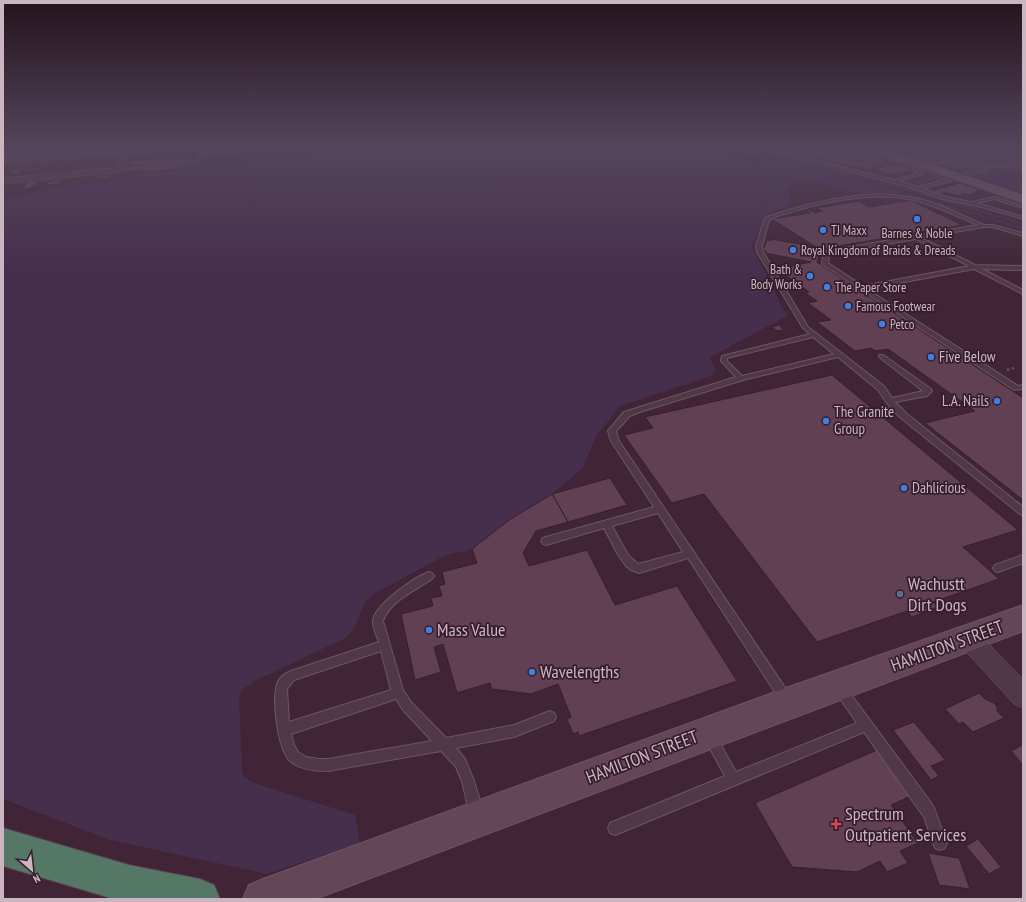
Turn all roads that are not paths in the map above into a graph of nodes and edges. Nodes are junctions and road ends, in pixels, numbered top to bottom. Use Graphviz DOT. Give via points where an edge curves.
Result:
graph roads {
  1 [pos="924,190"];
  2 [pos="997,190"];
  3 [pos="1004,190"];
  4 [pos="1023,196"];
  5 [pos="1023,199"];
  6 [pos="972,203"];
  7 [pos="1023,207"];
  8 [pos="1023,218"];
  9 [pos="983,226"];
  10 [pos="1023,235"];
  11 [pos="918,238"];
  12 [pos="974,267"];
  13 [pos="1023,268"];
  14 [pos="862,288"];
  15 [pos="1023,292"];
  16 [pos="814,335"];
  17 [pos="840,356"];
  18 [pos="881,356"];
  19 [pos="741,378"];
  20 [pos="1023,387"];
  21 [pos="890,401"];
  22 [pos="660,510"];
  23 [pos="1023,512"];
  24 [pos="606,524"];
  25 [pos="546,541"];
  26 [pos="690,554"];
  27 [pos="1023,560"];
  28 [pos="998,568"];
  29 [pos="429,576"];
  30 [pos="1023,618"];
  31 [pos="968,638"];
  32 [pos="385,645"];
  33 [pos="837,685"];
  34 [pos="398,693"];
  35 [pos="1023,696"];
  36 [pos="789,703"];
  37 [pos="550,717"];
  38 [pos="866,725"];
  39 [pos="284,730"];
  40 [pos="708,733"];
  41 [pos="444,745"];
  42 [pos="734,780"];
  43 [pos="477,819"];
  44 [pos="615,828"];
  45 [pos="940,843"];
  46 [pos="3,847"];
  47 [pos="200,899"];
  48 [pos="263,899"];
  1 -- 6 [label="lane" via="950,200"];
  2 -- 5 [label="main road"];
  3 -- 4 [label="main road"];
  6 -- 7 [label="lane" via="995,198"];
  6 -- 8 [label="lane"];
  9 -- 10 [label="lane" via="993,226"];
  9 -- 11 [label="lane"];
  9 -- 16 [label="lane" via="935,205 893,196 811,204 769,218 759,246 760,252 800,320"];
  11 -- 12 [label="lane"];
  11 -- 14 [label="lane" via="826,253 825,264"];
  12 -- 13 [label="lane"];
  12 -- 14 [label="lane"];
  12 -- 15 [label="lane"];
  14 -- 20 [label="lane" via="1017,388"];
  16 -- 17 [label="lane"];
  16 -- 19 [label="lane" via="724,357 724,361"];
  17 -- 19 [label="lane"];
  17 -- 21 [label="lane" via="881,388"];
  18 -- 21 [label="lane" via="928,390 924,394"];
  19 -- 22 [label="lane" via="632,412 612,431 615,441"];
  21 -- 23 [label="lane" via="904,416"];
  22 -- 24 [label="lane"];
  22 -- 26 [label="lane"];
  24 -- 25 [label="lane"];
  24 -- 26 [label="lane" via="634,569"];
  26 -- 36 [label="lane"];
  27 -- 28 [label="lane"];
  29 -- 32 [label="lane" via="388,605 379,615 378,621"];
  30 -- 31 [label="main road, HAMILTON STREET"];
  31 -- 33 [label="main road, HAMILTON STREET"];
  31 -- 35 [label="street"];
  32 -- 34 [label="lane"];
  32 -- 39 [label="lane" via="291,676 282,685 281,691"];
  33 -- 36 [label="main road, HAMILTON STREET"];
  33 -- 38 [label="lane"];
  34 -- 39 [label="lane"];
  34 -- 41 [label="lane"];
  36 -- 40 [label="main road, HAMILTON STREET"];
  37 -- 41 [label="lane" via="514,731"];
  38 -- 42 [label="lane"];
  38 -- 45 [label="lane" via="924,805"];
  39 -- 41 [label="lane" via="292,755 310,765 328,766"];
  40 -- 42 [label="lane"];
  40 -- 43 [label="main road, HAMILTON STREET"];
  41 -- 43 [label="lane" via="464,769"];
  42 -- 44 [label="lane"];
  43 -- 48 [label="main road, HAMILTON STREET"];
  46 -- 47 [label="highway" via="128,884"];
}
